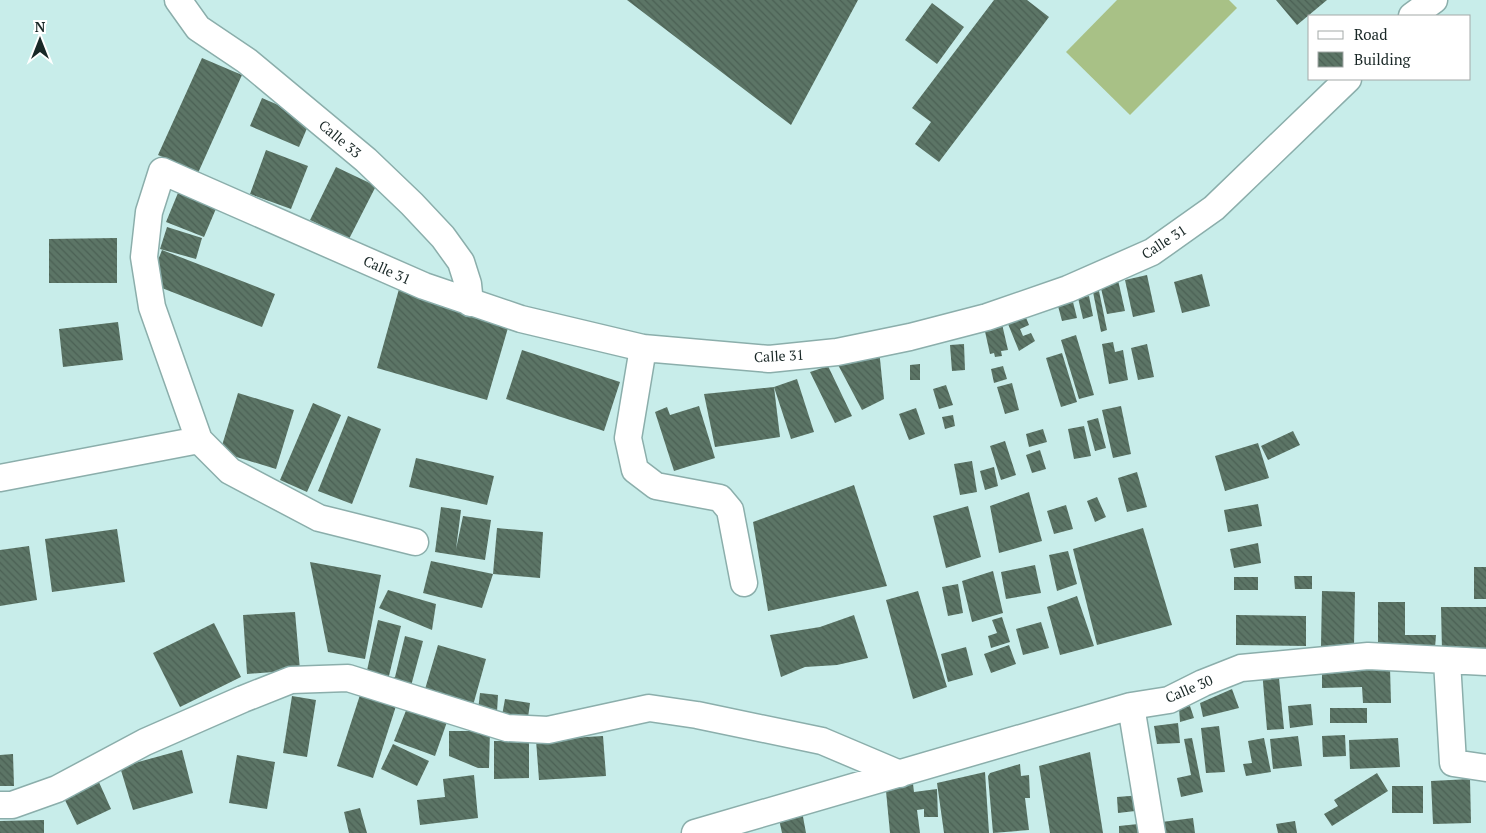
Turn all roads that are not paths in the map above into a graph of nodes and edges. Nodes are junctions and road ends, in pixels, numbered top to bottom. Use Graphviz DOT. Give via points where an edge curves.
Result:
graph roads {
  1 [pos="178,0"];
  2 [pos="1434,0"];
  3 [pos="1413,15"];
  4 [pos="1347,80"];
  5 [pos="470,303"];
  6 [pos="643,348"];
  7 [pos="199,440"];
  8 [pos="0,478"];
  9 [pos="415,542"];
  10 [pos="744,583"];
  11 [pos="1447,661"];
  12 [pos="1486,662"];
  13 [pos="1131,706"];
  14 [pos="1486,768"];
  15 [pos="900,774"];
  16 [pos="0,805"];
  17 [pos="703,832"];
  18 [pos="1152,833"];
  1 -- 5 [label="street, Calle 33" via="198,28 247,61 366,160 444,237 461,262"];
  2 -- 3 [label="street"];
  4 -- 6 [label="street, Calle 31" via="1214,208 1152,252 1068,289 987,317 838,352 769,359"];
  5 -- 6 [label="street, Calle 31"];
  5 -- 7 [label="street, Calle 31" via="162,171 148,212 144,257 152,307"];
  6 -- 10 [label="street" via="628,438 634,470 656,486 720,498 730,510"];
  7 -- 8 [label="street"];
  7 -- 9 [label="street" via="230,471 319,518"];
  11 -- 12 [label="street, Calle 30"];
  11 -- 13 [label="street, Calle 30" via="1368,656 1241,668 1169,700"];
  11 -- 14 [label="street" via="1454,763"];
  13 -- 15 [label="street, Calle 30"];
  13 -- 18 [label="street"];
  15 -- 16 [label="street" via="822,742 697,715 649,708 548,730 507,728 348,678 291,680 145,742 57,789"];
  15 -- 17 [label="street, Calle 30"];
}
